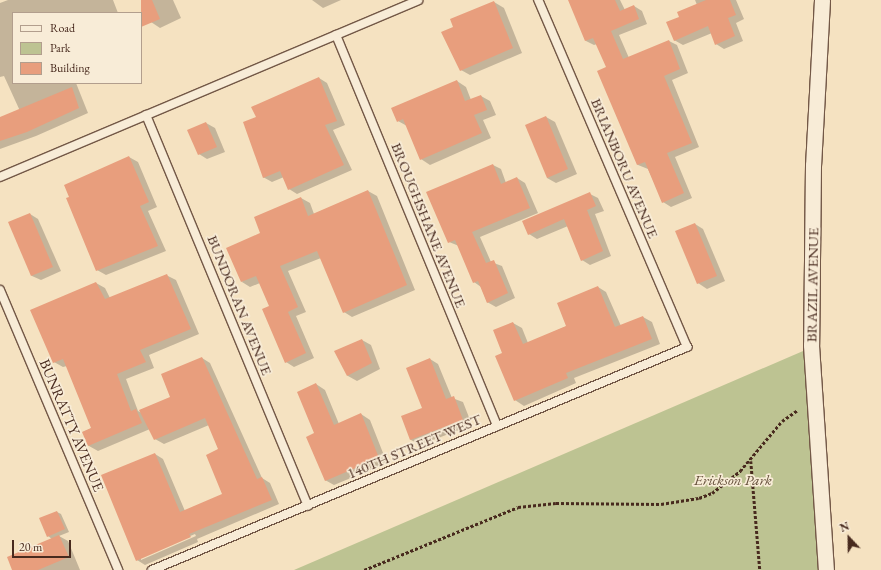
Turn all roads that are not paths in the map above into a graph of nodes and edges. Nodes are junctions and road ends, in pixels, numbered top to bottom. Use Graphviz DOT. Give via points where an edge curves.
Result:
graph roads {
  1 [pos="418,0"];
  2 [pos="538,0"];
  3 [pos="822,0"];
  4 [pos="336,35"];
  5 [pos="146,115"];
  6 [pos="0,177"];
  7 [pos="0,290"];
  8 [pos="687,347"];
  9 [pos="497,426"];
  10 [pos="308,506"];
  11 [pos="118,570"];
  12 [pos="152,570"];
  13 [pos="826,570"];
  1 -- 4 [label="lane"];
  2 -- 8 [label="lane, BRIANBORU AVENUE"];
  3 -- 13 [label="street, BRAZIL AVENUE" via="813,173 811,345"];
  4 -- 5 [label="lane"];
  4 -- 9 [label="lane, BROUGHSHANE AVENUE"];
  5 -- 6 [label="lane"];
  5 -- 10 [label="lane, BUNDORAN AVENUE"];
  7 -- 11 [label="lane, BUNRATTY AVENUE"];
  8 -- 9 [label="lane, 140TH STREET WEST"];
  9 -- 10 [label="lane, 140TH STREET WEST"];
  10 -- 12 [label="lane, 140TH STREET WEST"];
}
